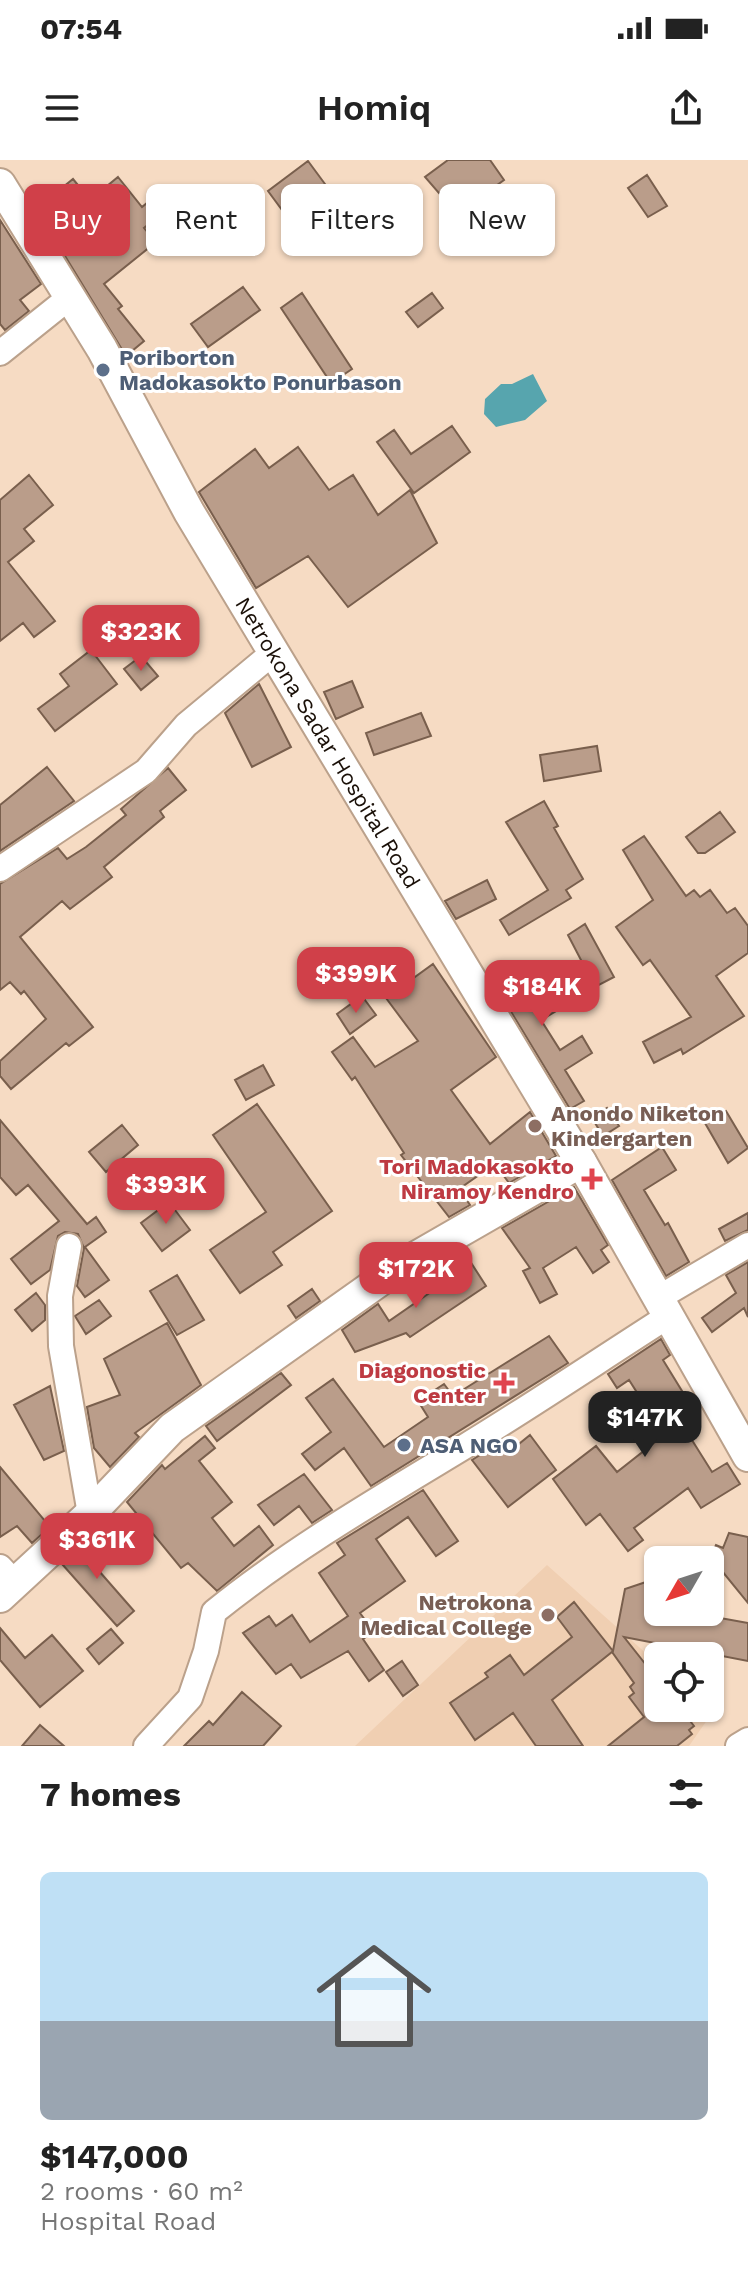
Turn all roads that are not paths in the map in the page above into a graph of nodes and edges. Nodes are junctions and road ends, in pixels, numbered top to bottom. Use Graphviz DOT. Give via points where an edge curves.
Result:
graph roads {
  1 [pos="0,184"];
  2 [pos="70,297"];
  3 [pos="0,353"];
  4 [pos="274,652"];
  5 [pos="0,869"];
  6 [pos="581,1162"];
  7 [pos="748,1245"];
  8 [pos="69,1246"];
  9 [pos="665,1306"];
  10 [pos="748,1456"];
  11 [pos="90,1514"];
  12 [pos="5,1582"];
  13 [pos="748,1740"];
  14 [pos="146,1746"];
  15 [pos="738,1746"];
  1 -- 2 [label="street, Netrokona Sadar Hospital Road"];
  2 -- 3 [label="street"];
  2 -- 4 [label="street, Netrokona Sadar Hospital Road"];
  4 -- 5 [label="street" via="186,725 146,771"];
  4 -- 6 [label="street, Netrokona Sadar Hospital Road"];
  6 -- 9 [label="street, Netrokona Sadar Hospital Road"];
  6 -- 11 [label="street" via="402,1265 172,1428"];
  7 -- 9 [label="street"];
  8 -- 11 [label="street" via="60,1296 61,1346"];
  9 -- 10 [label="street, Netrokona Sadar Hospital Road"];
  9 -- 14 [label="street" via="287,1556 214,1612 190,1698"];
  11 -- 12 [label="street"];
  13 -- 15 [label="street"];
}
